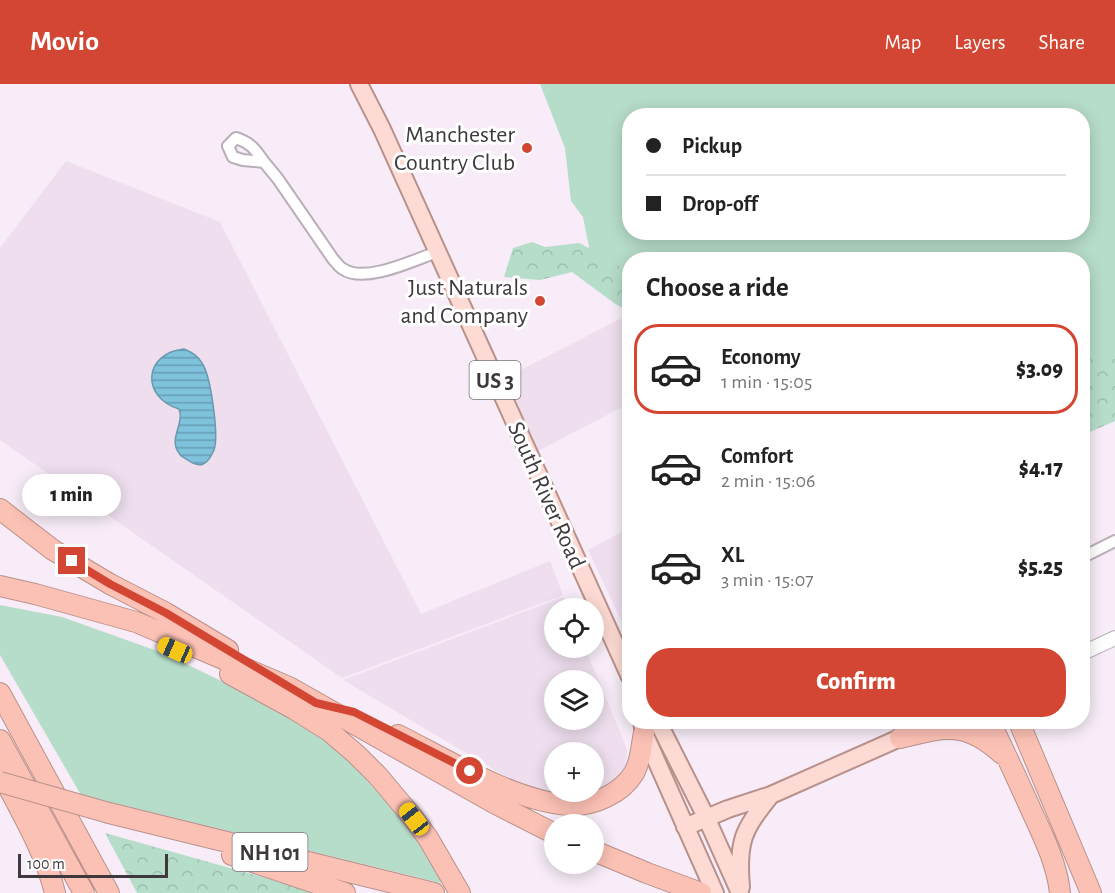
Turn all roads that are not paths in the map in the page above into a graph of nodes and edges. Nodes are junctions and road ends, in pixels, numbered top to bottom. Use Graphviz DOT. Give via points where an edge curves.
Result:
graph roads {
  1 [pos="359,84"];
  2 [pos="264,162"];
  3 [pos="437,252"];
  4 [pos="0,509"];
  5 [pos="1112,542"];
  6 [pos="1090,553"];
  7 [pos="1115,556"];
  8 [pos="0,586"];
  9 [pos="76,607"];
  10 [pos="1115,638"];
  11 [pos="1090,650"];
  12 [pos="622,659"];
  13 [pos="289,687"];
  14 [pos="0,693"];
  15 [pos="316,703"];
  16 [pos="647,729"];
  17 [pos="649,729"];
  18 [pos="650,729"];
  19 [pos="921,729"];
  20 [pos="994,729"];
  21 [pos="1022,729"];
  22 [pos="900,738"];
  23 [pos="0,740"];
  24 [pos="1010,762"];
  25 [pos="0,771"];
  26 [pos="0,782"];
  27 [pos="0,792"];
  28 [pos="40,792"];
  29 [pos="771,795"];
  30 [pos="708,823"];
  31 [pos="544,828"];
  32 [pos="185,831"];
  33 [pos="688,833"];
  34 [pos="604,855"];
  35 [pos="692,890"];
  36 [pos="55,893"];
  37 [pos="84,893"];
  38 [pos="111,893"];
  39 [pos="345,893"];
  40 [pos="433,893"];
  41 [pos="460,893"];
  42 [pos="715,893"];
  43 [pos="740,893"];
  44 [pos="1060,893"];
  45 [pos="1092,893"];
  1 -- 3 [label="main road, South River Road / US 3"];
  2 -- 3 [label="street" via="344,270 372,274"];
  3 -- 12 [label="main road, South River Road / US 3"];
  4 -- 13 [label="highway" via="53,550"];
  5 -- 6 [label="street"];
  5 -- 7 [label="street"];
  8 -- 9 [label="highway"];
  9 -- 13 [label="highway" via="136,622"];
  9 -- 41 [label="highway" via="234,676 329,732 396,796 428,838"];
  10 -- 11 [label="street"];
  13 -- 15 [label="highway"];
  14 -- 38 [label="highway"];
  15 -- 16 [label="highway" via="354,712 501,787 574,806 608,796 628,781 638,764"];
  15 -- 31 [label="highway"];
  17 -- 33 [label="main road"];
  18 -- 30 [label="main road"];
  19 -- 22 [label="main road"];
  20 -- 24 [label="highway"];
  21 -- 45 [label="highway"];
  22 -- 24 [label="highway" via="936,729 960,729 992,744"];
  22 -- 29 [label="main road"];
  23 -- 37 [label="highway"];
  24 -- 44 [label="highway" via="1050,853"];
  25 -- 36 [label="highway" via="37,842"];
  26 -- 28 [label="highway, NH 101, bridge"];
  27 -- 28 [label="highway, bridge"];
  28 -- 32 [label="highway, NH 101, bridge"];
  29 -- 30 [label="main road" via="756,806"];
  29 -- 43 [label="main road" via="744,835"];
  30 -- 33 [label="main road"];
  30 -- 43 [label="main road"];
  32 -- 39 [label="highway" via="209,847"];
  32 -- 40 [label="highway, NH 101"];
  33 -- 42 [label="main road"];
  34 -- 35 [label="highway"];
}
